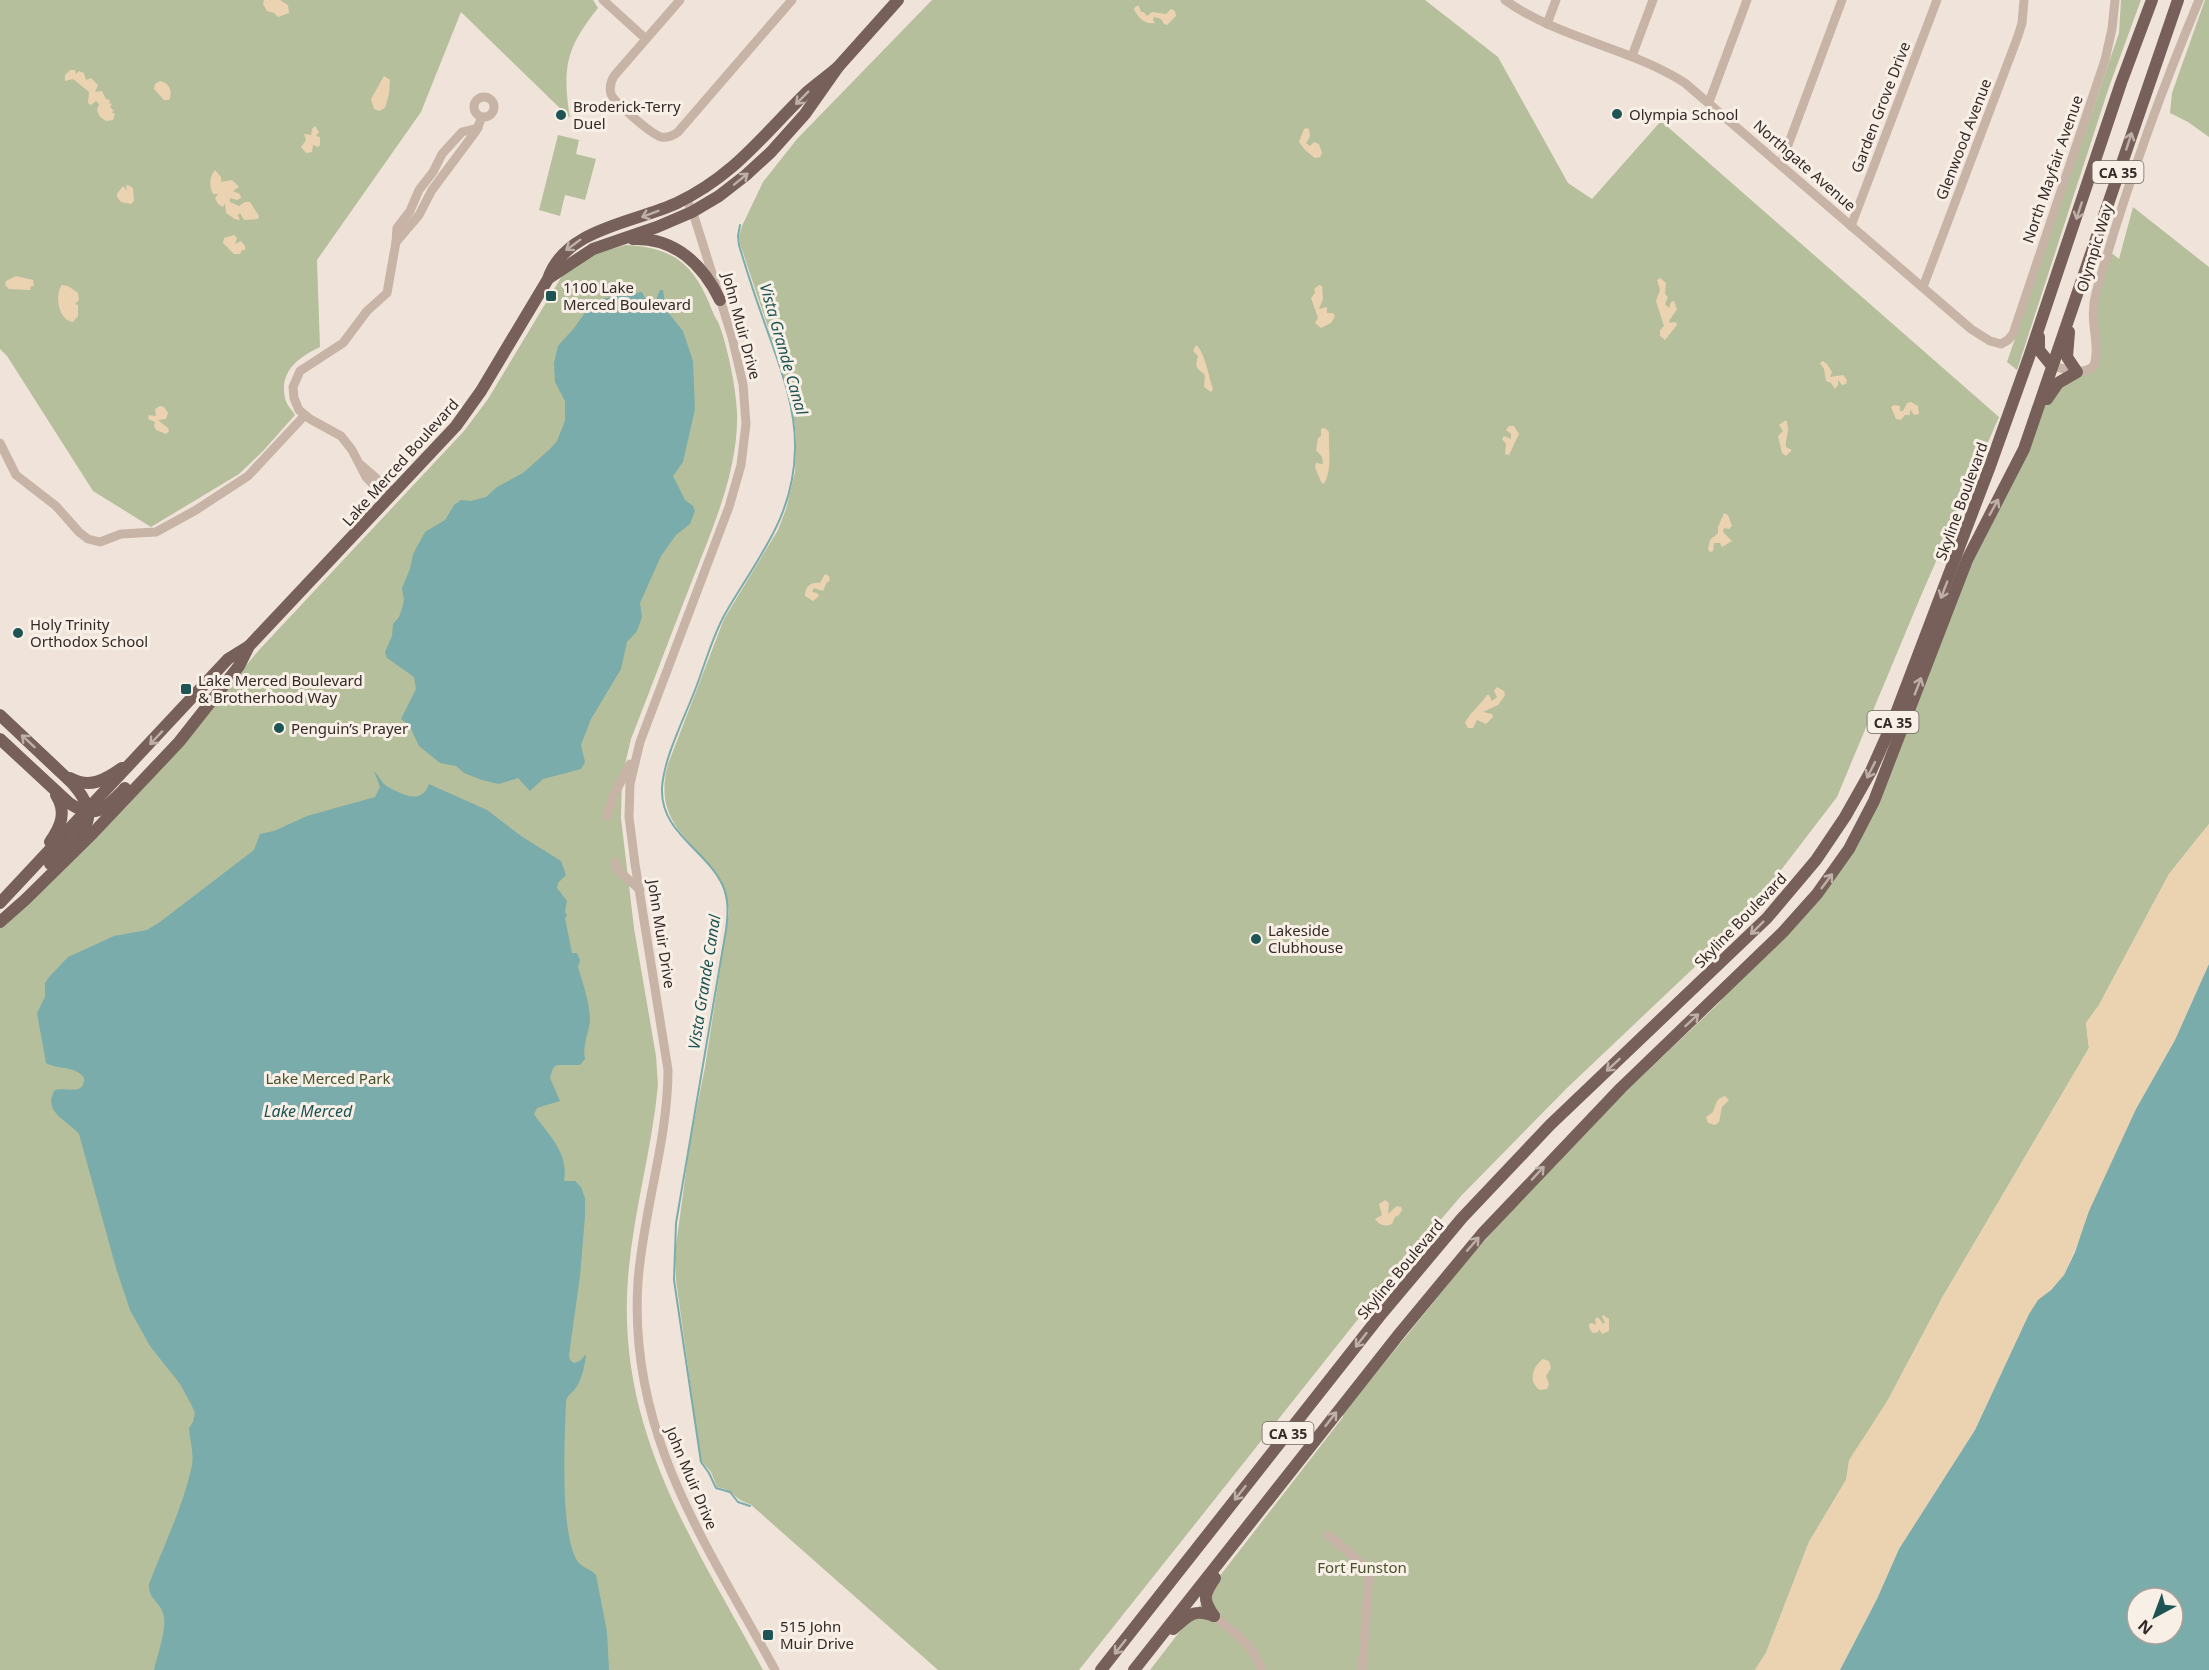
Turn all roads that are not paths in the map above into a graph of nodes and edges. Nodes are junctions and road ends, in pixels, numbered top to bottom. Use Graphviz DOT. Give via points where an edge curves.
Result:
graph roads {
  1 [pos="603,0"];
  2 [pos="680,0"];
  3 [pos="792,0"];
  4 [pos="898,0"];
  5 [pos="1505,0"];
  6 [pos="1556,0"];
  7 [pos="1653,0"];
  8 [pos="1747,0"];
  9 [pos="1842,0"];
  10 [pos="1937,0"];
  11 [pos="2024,0"];
  12 [pos="2115,0"];
  13 [pos="2152,0"];
  14 [pos="2178,0"];
  15 [pos="2199,0"];
  16 [pos="1547,24"];
  17 [pos="646,39"];
  18 [pos="1632,56"];
  19 [pos="838,67"];
  20 [pos="1709,102"];
  21 [pos="482,117"];
  22 [pos="478,128"];
  23 [pos="1781,164"];
  24 [pos="686,198"];
  25 [pos="692,212"];
  26 [pos="1851,225"];
  27 [pos="617,240"];
  28 [pos="396,242"];
  29 [pos="548,279"];
  30 [pos="2053,286"];
  31 [pos="1923,287"];
  32 [pos="720,300"];
  33 [pos="2070,316"];
  34 [pos="2005,343"];
  35 [pos="2052,366"];
  36 [pos="2077,372"];
  37 [pos="304,415"];
  38 [pos="2005,425"];
  39 [pos="2031,428"];
  40 [pos="0,443"];
  41 [pos="391,496"];
  42 [pos="249,646"];
  43 [pos="239,666"];
  44 [pos="0,715"];
  45 [pos="0,739"];
  46 [pos="636,754"];
  47 [pos="140,755"];
  48 [pos="56,767"];
  49 [pos="44,780"];
  50 [pos="88,812"];
  51 [pos="607,816"];
  52 [pos="615,862"];
  53 [pos="20,883"];
  54 [pos="640,890"];
  55 [pos="3,913"];
  56 [pos="1244,1530"];
  57 [pos="1328,1535"];
  58 [pos="1214,1616"];
  59 [pos="1157,1640"];
  60 [pos="775,1670"];
  61 [pos="1101,1670"];
  62 [pos="1134,1670"];
  63 [pos="1262,1670"];
  64 [pos="1362,1670"];
  1 -- 17 [label="street"];
  2 -- 17 [label="street"];
  3 -- 17 [label="street" via="671,137 653,133 615,101 610,88 614,76"];
  4 -- 19 [label="main road, Lake Merced Boulevard"];
  5 -- 16 [label="street, Northgate Avenue"];
  6 -- 16 [label="street"];
  7 -- 18 [label="street"];
  8 -- 20 [label="street"];
  9 -- 23 [label="street"];
  10 -- 26 [label="street, Garden Grove Drive"];
  11 -- 31 [label="street, Glenwood Avenue" via="2018,36"];
  12 -- 34 [label="street, North Mayfair Avenue" via="2105,60 2013,334"];
  13 -- 30 [label="main road, Skyline Boulevard / CA 35, one-way"];
  33 -- 14 [label="main road, Skyline Boulevard / CA 35, one-way"];
  15 -- 36 [label="street, Olympic Way" via="2164,82 2108,250 2093,306 2094,366"];
  16 -- 18 [label="street, Northgate Avenue"];
  18 -- 20 [label="street, Northgate Avenue" via="1672,75"];
  19 -- 24 [label="main road, Lake Merced Boulevard, one-way" via="742,160"];
  25 -- 19 [label="main road, Lake Merced Boulevard, one-way" via="733,186 765,158 811,108"];
  20 -- 23 [label="street, Northgate Avenue"];
  21 -- 22 [label="street"];
  22 -- 28 [label="street" via="432,190 416,220"];
  22 -- 28 [label="street" via="462,132 442,154 397,228"];
  23 -- 26 [label="street, Northgate Avenue"];
  24 -- 25 [label="street, John Muir Drive"];
  24 -- 29 [label="main road, Lake Merced Boulevard, one-way" via="582,238 563,253"];
  25 -- 27 [label="main road, Lake Merced Boulevard"];
  25 -- 32 [label="street, John Muir Drive"];
  26 -- 31 [label="street, Northgate Avenue"];
  27 -- 29 [label="main road, Lake Merced Boulevard" via="586,252"];
  27 -- 32 [label="main road" via="652,240 677,249 705,274"];
  28 -- 37 [label="street" via="387,293 367,311 343,343 304,367 297,376 294,398"];
  29 -- 41 [label="main road, Lake Merced Boulevard" via="472,406"];
  30 -- 35 [label="main road" via="2038,344"];
  30 -- 38 [label="main road, Skyline Boulevard / CA 35"];
  31 -- 34 [label="street, Northgate Avenue" via="1980,335 1997,344"];
  32 -- 46 [label="street, John Muir Drive" via="743,384 743,451 720,534"];
  33 -- 35 [label="main road, Skyline Boulevard / CA 35"];
  33 -- 36 [label="main road" via="2067,357"];
  35 -- 36 [label="street"];
  35 -- 38 [label="main road" via="2042,364 2029,375"];
  35 -- 39 [label="main road, Skyline Boulevard / CA 35"];
  36 -- 39 [label="main road" via="2054,387"];
  37 -- 40 [label="street" via="248,476 196,510 156,532 121,534 100,542 79,532 56,506 16,475"];
  37 -- 41 [label="street" via="341,436 361,465"];
  38 -- 61 [label="main road, Skyline Boulevard / CA 35, one-way" via="1882,748 1816,860 1767,918 1550,1125 1456,1224"];
  56 -- 39 [label="main road, Skyline Boulevard / CA 35, one-way" via="1482,1234 1620,1088 1783,932 1839,864 1874,801 1967,560 2017,464"];
  41 -- 42 [label="main road, Lake Merced Boulevard"];
  42 -- 43 [label="main road, Lake Merced Boulevard"];
  42 -- 47 [label="main road, Lake Merced Boulevard, one-way" via="228,659"];
  43 -- 50 [label="main road" via="119,795"];
  43 -- 55 [label="main road, Lake Merced Boulevard" via="131,794 26,899"];
  48 -- 44 [label="main road, one-way"];
  45 -- 49 [label="main road"];
  46 -- 51 [label="street"];
  46 -- 54 [label="street, John Muir Drive" via="629,807"];
  47 -- 48 [label="main road" via="93,784 76,781"];
  47 -- 50 [label="main road, Lake Merced Boulevard"];
  48 -- 50 [label="main road" via="78,789"];
  49 -- 50 [label="main road" via="69,803"];
  49 -- 53 [label="main road" via="61,804 61,824"];
  50 -- 53 [label="main road, Lake Merced Boulevard"];
  50 -- 55 [label="main road" via="84,828"];
  52 -- 54 [label="street" via="618,870"];
  53 -- 55 [label="main road, Lake Merced Boulevard"];
  54 -- 60 [label="street, John Muir Drive" via="668,1070 667,1101 638,1281 637,1323 643,1379 652,1421 671,1474"];
  56 -- 58 [label="main road" via="1205,1596"];
  56 -- 59 [label="main road, Skyline Boulevard / CA 35"];
  57 -- 64 [label="street" via="1369,1573"];
  58 -- 59 [label="main road" via="1192,1613"];
  58 -- 63 [label="street" via="1245,1642"];
  59 -- 62 [label="main road, Skyline Boulevard / CA 35"];
}
